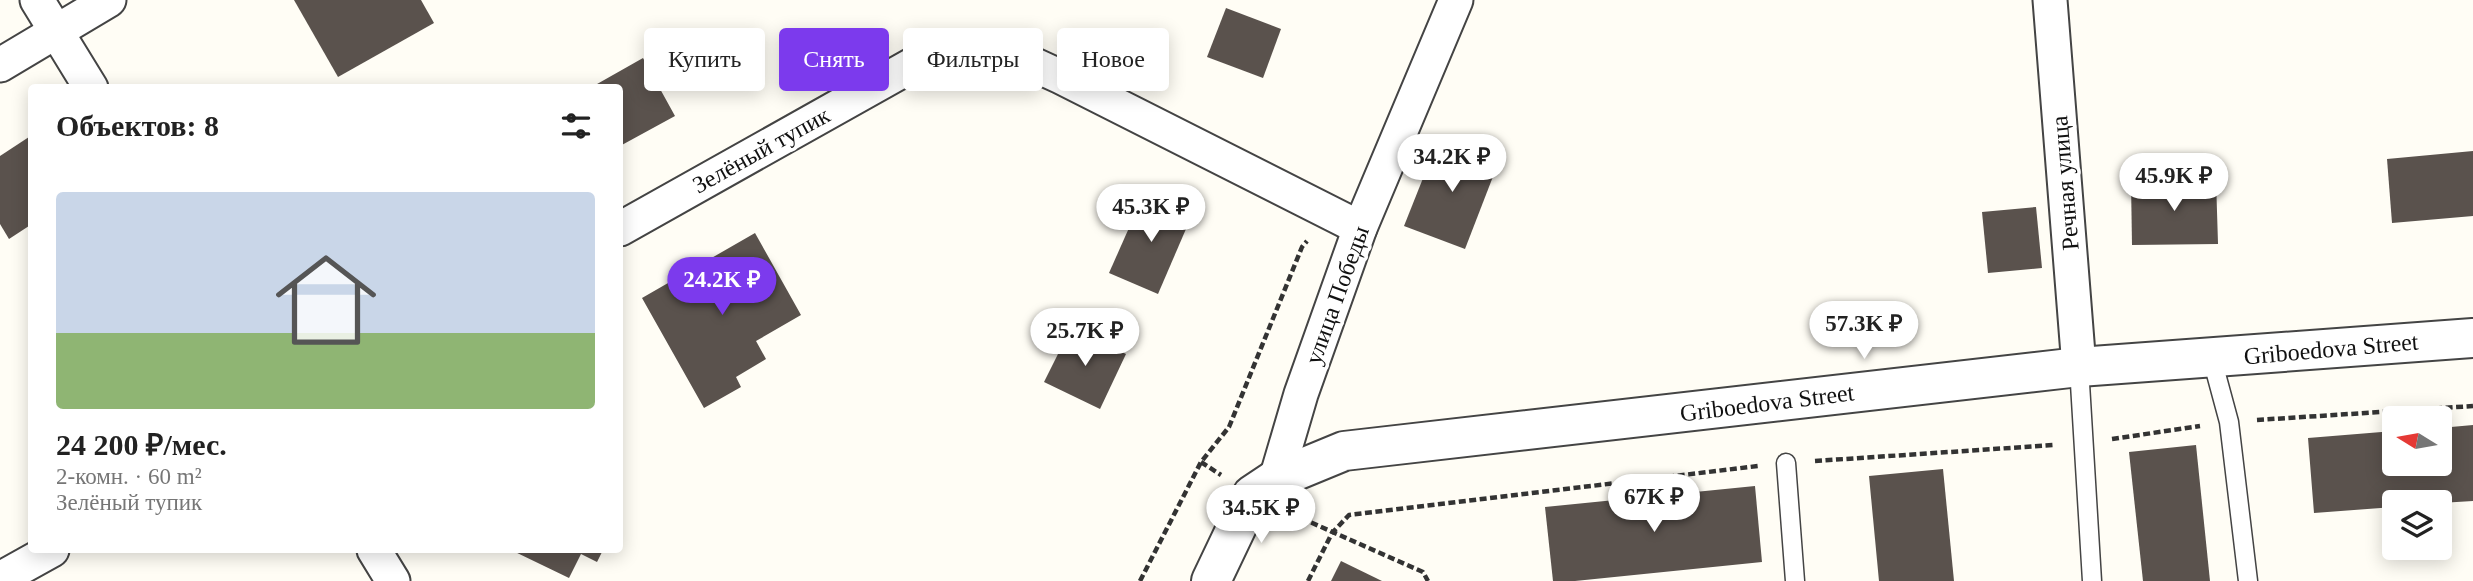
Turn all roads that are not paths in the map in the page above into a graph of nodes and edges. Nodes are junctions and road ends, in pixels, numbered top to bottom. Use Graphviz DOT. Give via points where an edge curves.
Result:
graph roads {
  1 [pos="37,0"];
  2 [pos="109,0"];
  3 [pos="1456,0"];
  4 [pos="2050,0"];
  5 [pos="57,32"];
  6 [pos="0,65"];
  7 [pos="89,84"];
  8 [pos="623,227"];
  9 [pos="1360,228"];
  10 [pos="2473,338"];
  11 [pos="2212,359"];
  12 [pos="2079,367"];
  13 [pos="1786,463"];
  14 [pos="1264,487"];
  15 [pos="47,553"];
  16 [pos="376,553"];
  17 [pos="0,579"];
  18 [pos="393,581"];
  19 [pos="1211,581"];
  20 [pos="1796,581"];
  21 [pos="2092,581"];
  22 [pos="2248,581"];
  1 -- 5 [label="street"];
  2 -- 5 [label="street"];
  3 -- 9 [label="street, улица Победы"];
  4 -- 12 [label="street, Речная улица"];
  5 -- 6 [label="street"];
  5 -- 7 [label="street"];
  8 -- 9 [label="street, Зелёный тупик" via="939,50 980,47 1024,59"];
  9 -- 14 [label="street, улица Победы"];
  10 -- 11 [label="street, Griboedova Street"];
  11 -- 12 [label="street, Griboedova Street"];
  11 -- 22 [label="lane" via="2230,422"];
  12 -- 14 [label="street, Griboedova Street" via="1344,451"];
  12 -- 21 [label="lane"];
  13 -- 20 [label="lane"];
  14 -- 19 [label="street, улица Победы"];
  15 -- 17 [label="street"];
  16 -- 18 [label="street"];
}
